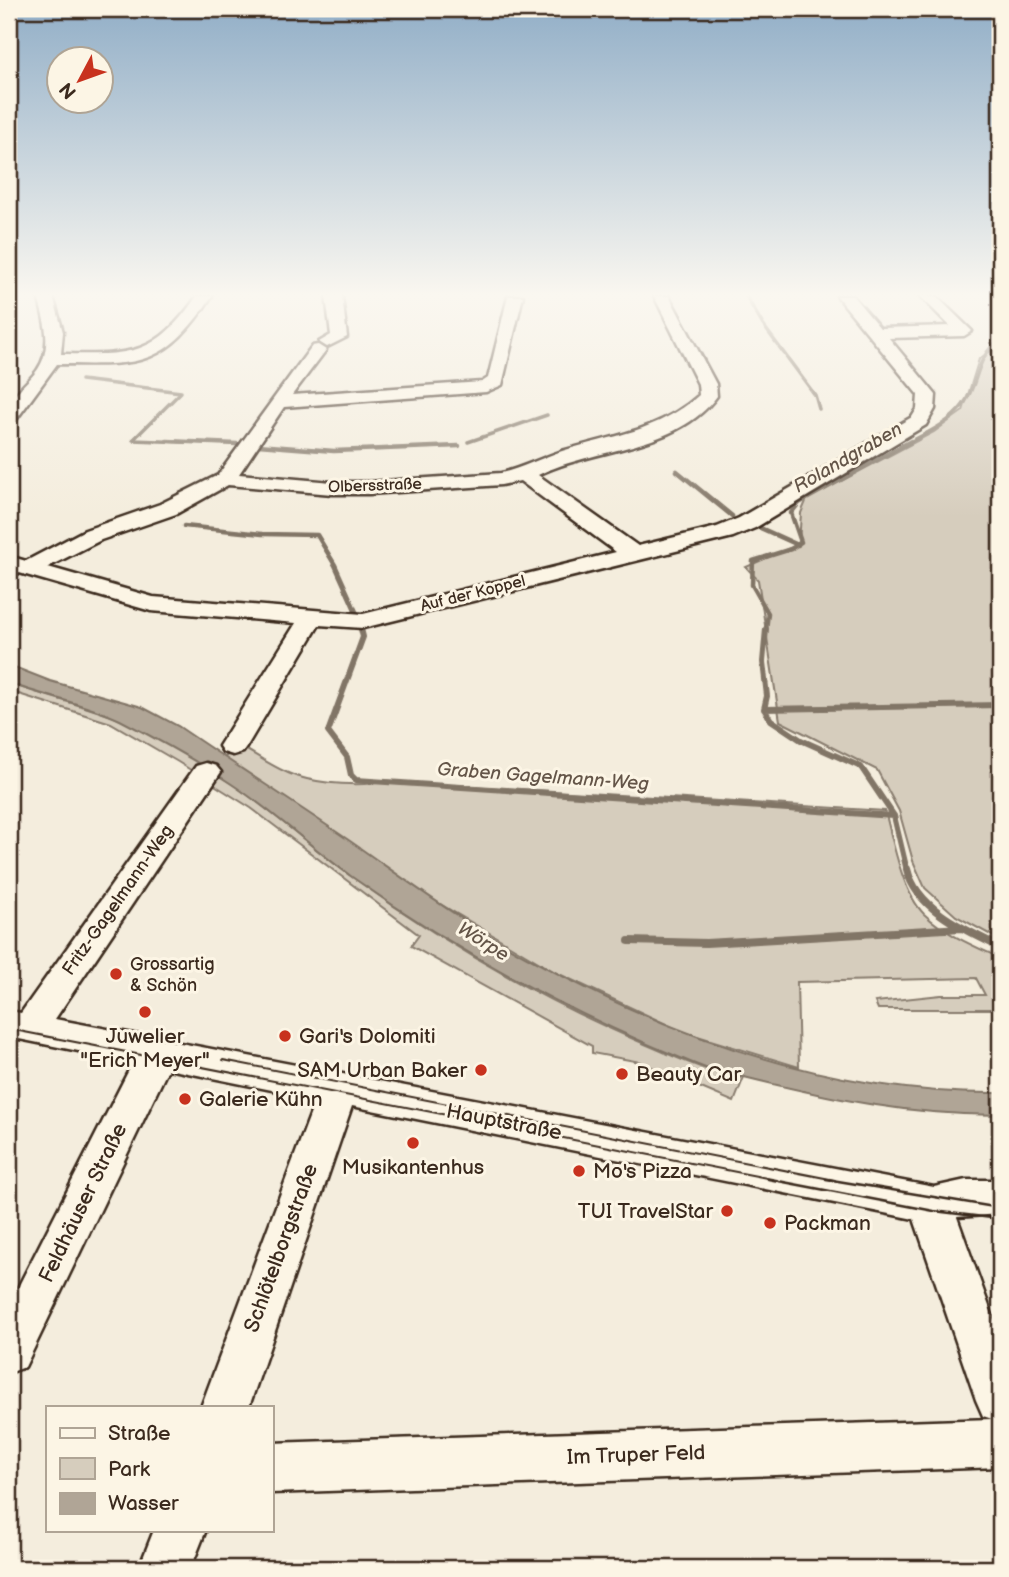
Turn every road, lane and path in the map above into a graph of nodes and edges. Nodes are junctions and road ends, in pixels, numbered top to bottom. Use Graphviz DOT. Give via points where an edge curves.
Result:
graph roads {
  1 [pos="44,370"];
  2 [pos="304,370"];
  3 [pos="499,370"];
  4 [pos="699,370"];
  5 [pos="908,370"];
  6 [pos="278,402"];
  7 [pos="9,416"];
  8 [pos="524,474"];
  9 [pos="225,480"];
  10 [pos="635,554"];
  11 [pos="18,566"];
  12 [pos="311,618"];
  13 [pos="233,746"];
  14 [pos="206,772"];
  15 [pos="19,1026"];
  16 [pos="157,1053"];
  17 [pos="340,1089"];
  18 [pos="1000,1197"];
  19 [pos="934,1205"];
  20 [pos="9,1352"];
  21 [pos="1000,1400"];
  22 [pos="225,1406"];
  23 [pos="1000,1443"];
  24 [pos="273,1468"];
  25 [pos="179,1532"];
  26 [pos="165,1568"];
  1 -- 7 [label="street"];
  2 -- 6 [label="street"];
  3 -- 6 [label="street" via="496,381 486,387"];
  4 -- 8 [label="street, Olbersstraße" via="708,396 695,411 607,447 540,464"];
  5 -- 10 [label="street, Auf der Koppel" via="927,395 919,421 747,523"];
  6 -- 9 [label="street"];
  8 -- 9 [label="street, Olbersstraße" via="501,480 369,488"];
  8 -- 10 [label="street"];
  9 -- 11 [label="street" via="168,509"];
  10 -- 12 [label="street, Auf der Koppel" via="363,621"];
  11 -- 12 [label="street, Auf der Koppel" via="151,604"];
  12 -- 13 [label="street"];
  14 -- 15 [label="street, Fritz-Gagelmann-Weg"];
  15 -- 16 [label="street, Hauptstraße"];
  16 -- 17 [label="street, Hauptstraße"];
  16 -- 20 [label="street, Feldhäuser Straße"];
  17 -- 19 [label="street, Hauptstraße"];
  17 -- 22 [label="street, Schlötelborgstraße"];
  18 -- 19 [label="street, Hauptstraße" via="966,1197"];
  19 -- 21 [label="street" via="936,1223"];
  23 -- 24 [label="street, Im Truper Feld"];
  25 -- 26 [label="street"];
}
